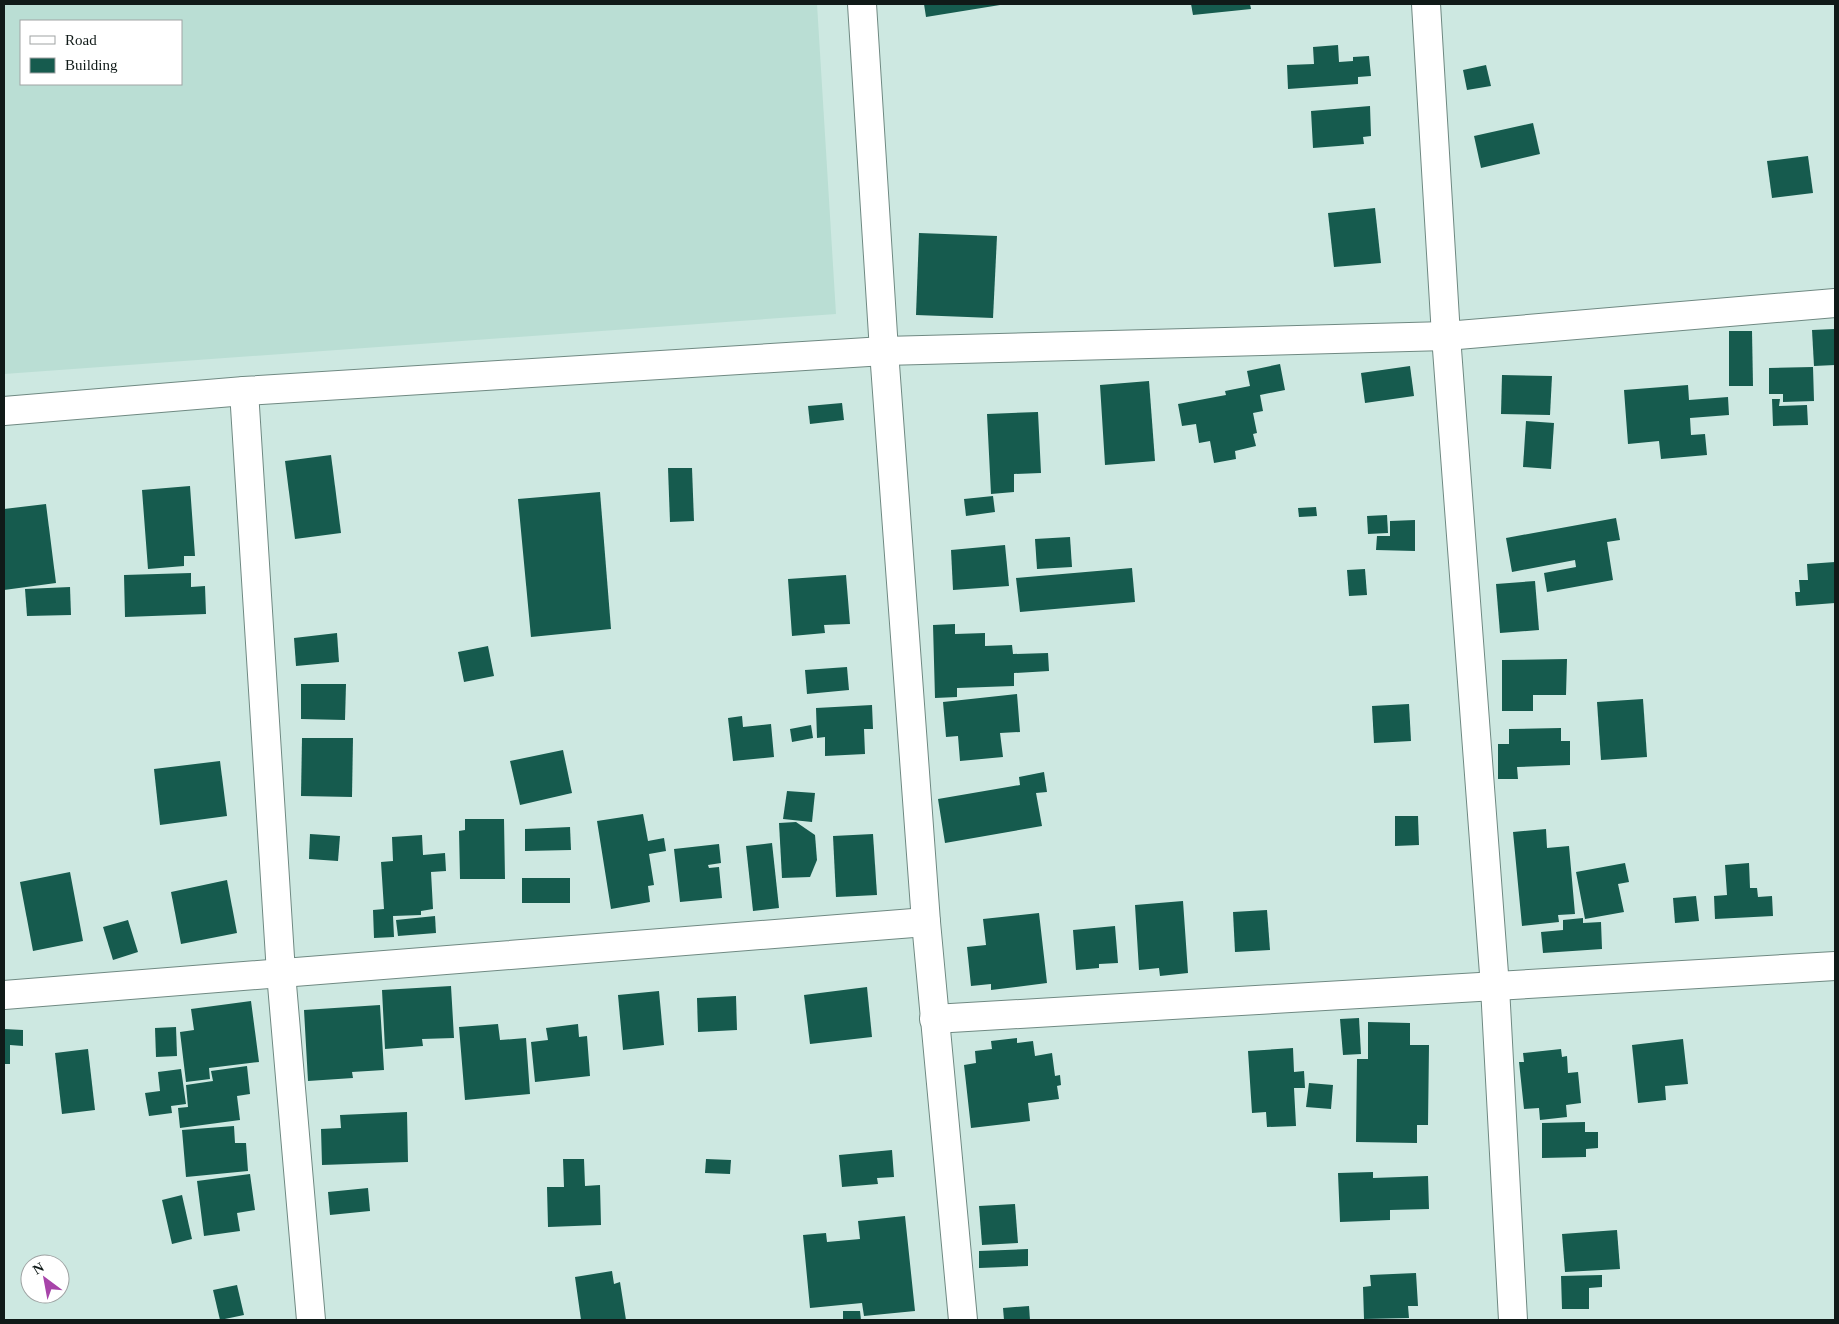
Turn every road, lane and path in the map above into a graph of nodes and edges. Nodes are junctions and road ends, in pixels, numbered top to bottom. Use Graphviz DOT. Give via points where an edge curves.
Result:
graph roads {
  1 [pos="862,4"];
  2 [pos="1426,4"];
  3 [pos="1835,302"];
  4 [pos="1446,336"];
  5 [pos="884,351"];
  6 [pos="244,391"];
  7 [pos="4,411"];
  8 [pos="926,922"];
  9 [pos="1835,966"];
  10 [pos="281,973"];
  11 [pos="1495,987"];
  12 [pos="4,995"];
  13 [pos="934,1019"];
  14 [pos="311,1320"];
  15 [pos="964,1320"];
  16 [pos="1513,1320"];
  1 -- 5 [label="street"];
  2 -- 4 [label="street"];
  3 -- 4 [label="street"];
  4 -- 5 [label="street"];
  4 -- 11 [label="street"];
  5 -- 6 [label="street"];
  5 -- 8 [label="street"];
  6 -- 7 [label="street"];
  6 -- 10 [label="street"];
  8 -- 10 [label="street"];
  8 -- 13 [label="street"];
  9 -- 11 [label="street"];
  10 -- 12 [label="street"];
  10 -- 14 [label="street"];
  11 -- 13 [label="street"];
  11 -- 16 [label="street"];
  13 -- 15 [label="street"];
}
